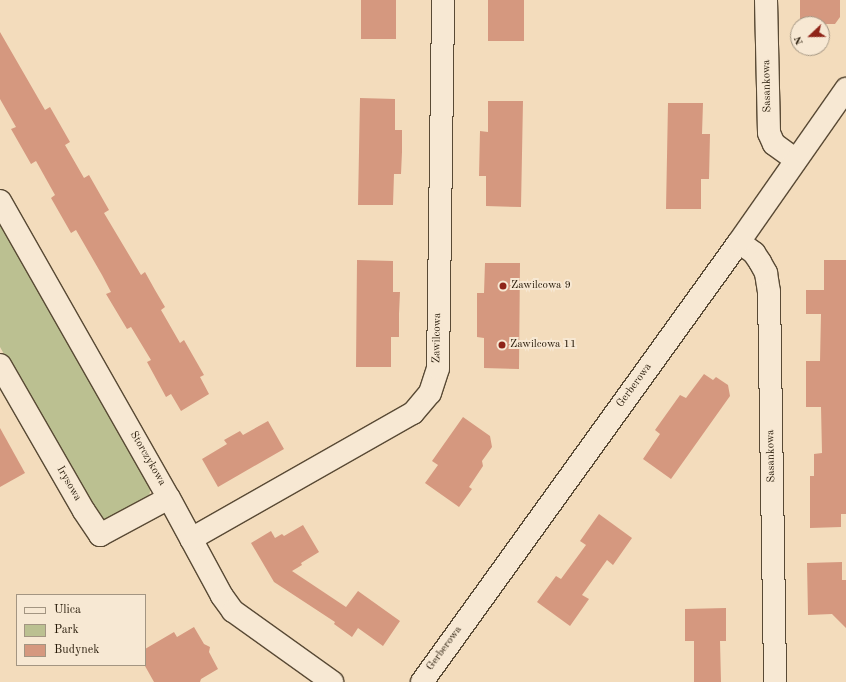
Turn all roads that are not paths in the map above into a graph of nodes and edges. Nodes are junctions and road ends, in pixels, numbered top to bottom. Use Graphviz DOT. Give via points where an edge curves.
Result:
graph roads {
  1 [pos="443,0"];
  2 [pos="766,0"];
  3 [pos="846,89"];
  4 [pos="796,160"];
  5 [pos="0,201"];
  6 [pos="739,242"];
  7 [pos="0,365"];
  8 [pos="169,498"];
  9 [pos="191,539"];
  10 [pos="332,682"];
  11 [pos="422,682"];
  12 [pos="775,682"];
  1 -- 9 [label="street, Zawilcowa" via="438,368 430,393 413,413"];
  2 -- 4 [label="street, Sasankowa" via="769,133 774,144"];
  3 -- 4 [label="street, Gerberowa"];
  4 -- 6 [label="street, Gerberowa"];
  5 -- 8 [label="street, Storczykowa"];
  6 -- 11 [label="street, Gerberowa"];
  6 -- 12 [label="street, Sasankowa" via="754,253 760,262 766,273 769,292"];
  7 -- 8 [label="street, Irysowa" via="84,511 100,534"];
  8 -- 9 [label="street, Storczykowa"];
  9 -- 10 [label="street, Storczykowa" via="233,611"];
}
